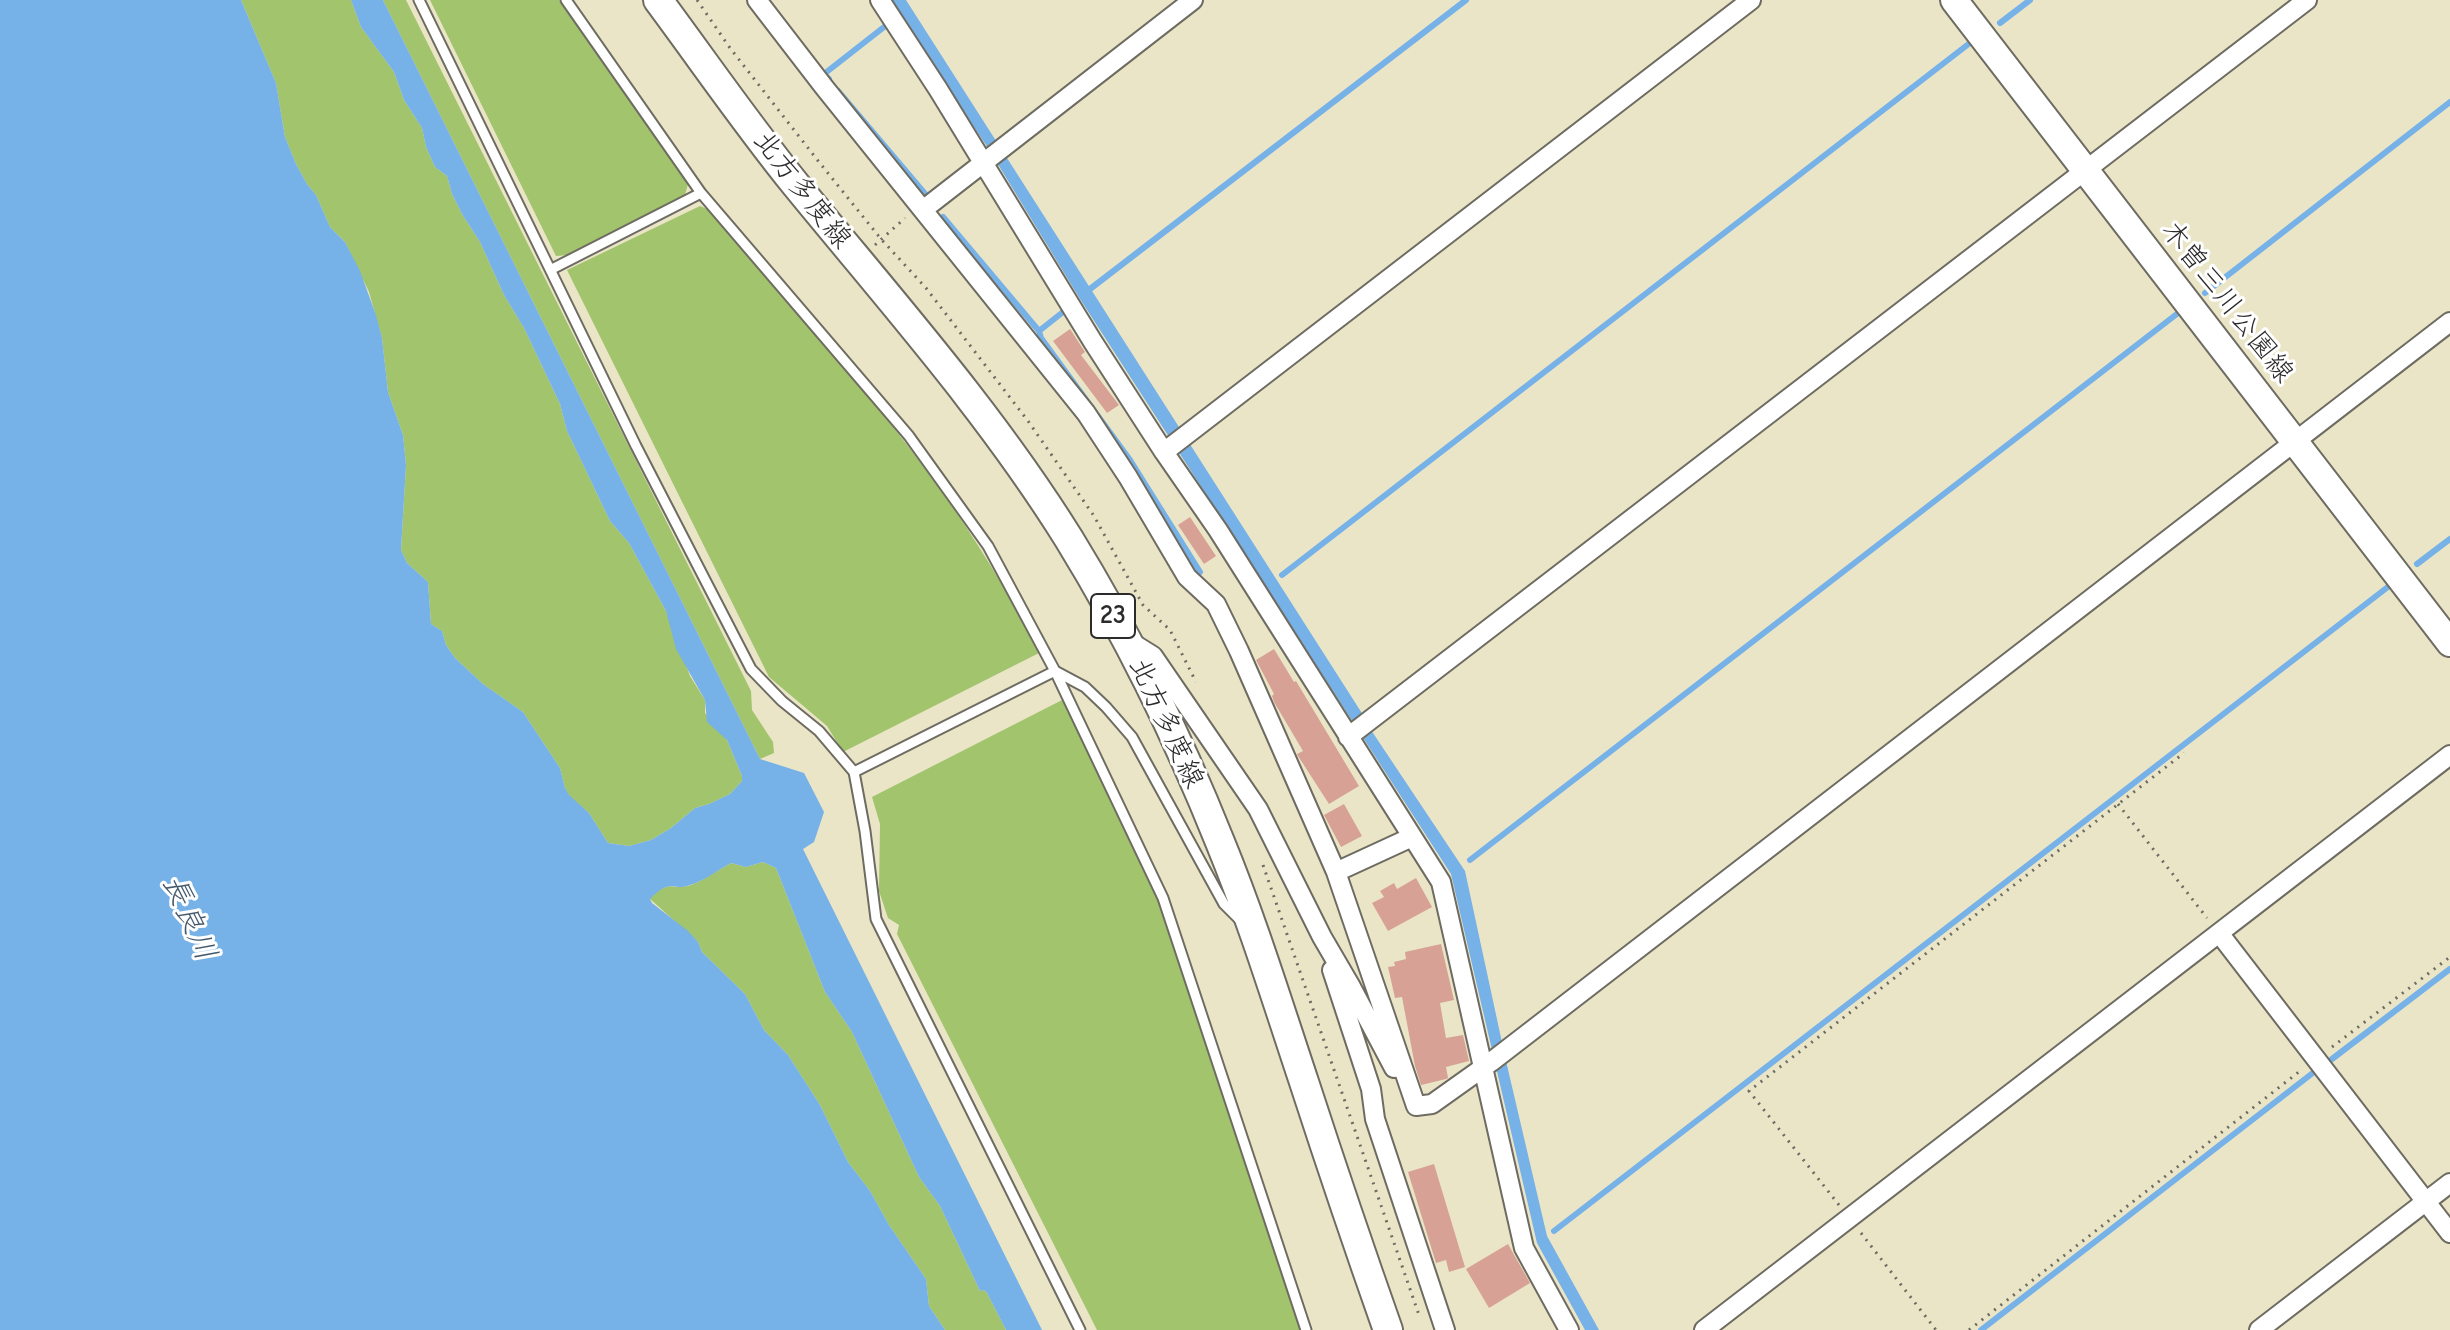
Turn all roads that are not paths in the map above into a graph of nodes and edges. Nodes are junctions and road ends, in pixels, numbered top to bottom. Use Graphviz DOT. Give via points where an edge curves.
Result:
graph roads {
  1 [pos="419,0"];
  2 [pos="566,0"];
  3 [pos="658,0"];
  4 [pos="757,0"];
  5 [pos="880,0"];
  6 [pos="1193,0"];
  7 [pos="1751,0"];
  8 [pos="1954,0"];
  9 [pos="2307,0"];
  10 [pos="985,161"];
  11 [pos="2085,170"];
  12 [pos="701,193"];
  13 [pos="922,207"];
  14 [pos="552,269"];
  15 [pos="2450,322"];
  16 [pos="2295,442"];
  17 [pos="1167,450"];
  18 [pos="1126,640"];
  19 [pos="2450,643"];
  20 [pos="1055,671"];
  21 [pos="1357,730"];
  22 [pos="2450,755"];
  23 [pos="854,772"];
  24 [pos="1412,837"];
  25 [pos="1336,872"];
  26 [pos="2219,933"];
  27 [pos="1256,936"];
  28 [pos="1322,937"];
  29 [pos="1486,1066"];
  30 [pos="1416,1106"];
  31 [pos="2450,1183"];
  32 [pos="2426,1201"];
  33 [pos="2450,1233"];
  34 [pos="1080,1330"];
  35 [pos="1306,1330"];
  36 [pos="1388,1330"];
  37 [pos="1445,1330"];
  38 [pos="1569,1330"];
  39 [pos="1704,1330"];
  40 [pos="2259,1330"];
  1 -- 14 [label="lane"];
  2 -- 12 [label="lane"];
  3 -- 18 [label="main road, 北方多度線 / 23" via="792,180 964,389 1025,472"];
  4 -- 13 [label="street"];
  5 -- 10 [label="street"];
  6 -- 10 [label="street"];
  7 -- 17 [label="street"];
  8 -- 11 [label="main road, 木曽三川公園線"];
  9 -- 11 [label="street"];
  10 -- 13 [label="street"];
  10 -- 17 [label="street"];
  11 -- 16 [label="main road, 木曽三川公園線"];
  11 -- 21 [label="street"];
  12 -- 14 [label="lane"];
  12 -- 20 [label="lane" via="909,436 988,546"];
  13 -- 25 [label="street" via="1086,413 1187,577 1216,604"];
  14 -- 23 [label="lane" via="751,669 819,731"];
  15 -- 16 [label="street"];
  16 -- 19 [label="main road, 木曽三川公園線"];
  16 -- 29 [label="street"];
  17 -- 21 [label="street"];
  18 -- 27 [label="main road, 北方多度線 / 23" via="1185,759"];
  18 -- 28 [label="street" via="1153,656 1258,809"];
  20 -- 23 [label="lane"];
  20 -- 27 [label="lane" via="1085,687 1132,737 1224,904"];
  20 -- 35 [label="lane" via="1163,898"];
  21 -- 24 [label="street"];
  22 -- 26 [label="street"];
  23 -- 34 [label="lane" via="876,919"];
  24 -- 25 [label="street"];
  24 -- 29 [label="street" via="1441,882"];
  25 -- 30 [label="street"];
  26 -- 32 [label="street"];
  26 -- 39 [label="street"];
  27 -- 36 [label="main road, 北方多度線 / 23"];
  28 -- 30 [label="street"];
  28 -- 37 [label="street"];
  29 -- 30 [label="street" via="1432,1104"];
  29 -- 38 [label="street" via="1524,1248"];
  31 -- 32 [label="street"];
  32 -- 33 [label="street"];
  32 -- 40 [label="street"];
}
